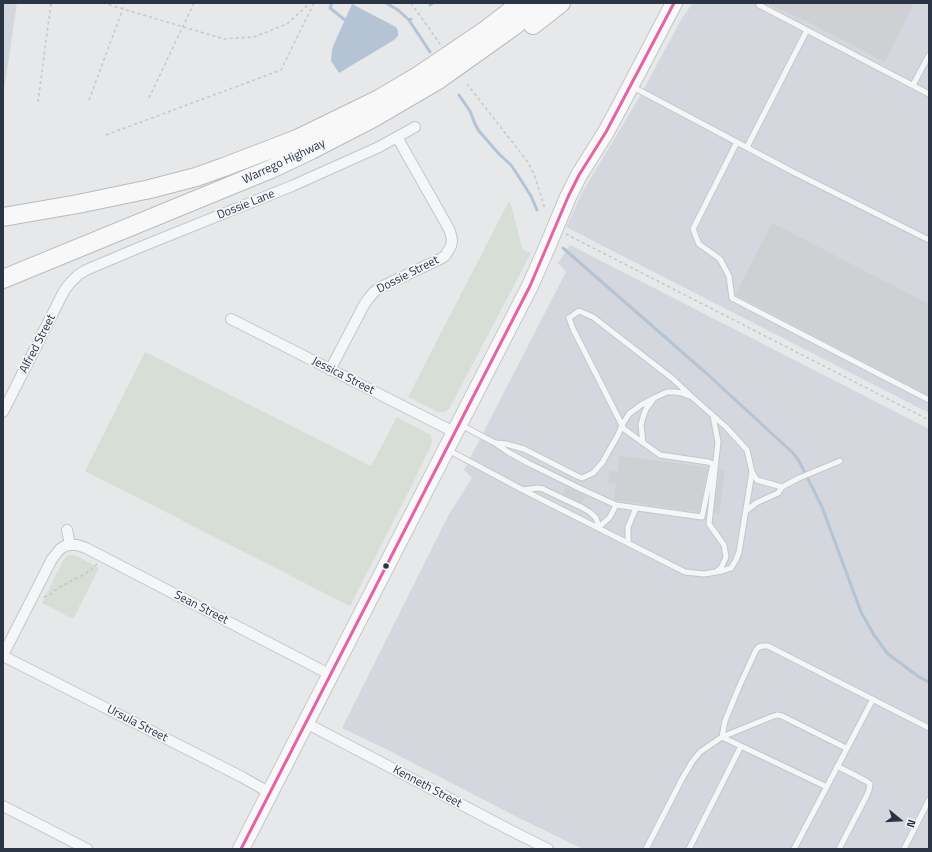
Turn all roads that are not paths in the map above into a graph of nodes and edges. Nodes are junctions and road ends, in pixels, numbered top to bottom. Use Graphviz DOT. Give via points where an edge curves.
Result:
graph roads {
  1 [pos="521,3"];
  2 [pos="542,3"];
  3 [pos="561,3"];
  4 [pos="674,3"];
  5 [pos="761,3"];
  6 [pos="807,30"];
  7 [pos="929,55"];
  8 [pos="438,80"];
  9 [pos="630,86"];
  10 [pos="913,86"];
  11 [pos="929,94"];
  12 [pos="415,127"];
  13 [pos="397,137"];
  14 [pos="737,142"];
  15 [pos="747,147"];
  16 [pos="9,216"];
  17 [pos="929,240"];
  18 [pos="74,277"];
  19 [pos="3,279"];
  20 [pos="231,319"];
  21 [pos="330,370"];
  22 [pos="692,397"];
  23 [pos="654,398"];
  24 [pos="929,400"];
  25 [pos="3,412"];
  26 [pos="713,415"];
  27 [pos="622,425"];
  28 [pos="456,428"];
  29 [pos="495,443"];
  30 [pos="643,443"];
  31 [pos="446,449"];
  32 [pos="840,461"];
  33 [pos="752,472"];
  34 [pos="782,487"];
  35 [pos="523,490"];
  36 [pos="616,505"];
  37 [pos="636,508"];
  38 [pos="746,511"];
  39 [pos="599,527"];
  40 [pos="67,530"];
  41 [pos="628,542"];
  42 [pos="70,545"];
  43 [pos="713,573"];
  44 [pos="3,656"];
  45 [pos="331,675"];
  46 [pos="873,699"];
  47 [pos="306,723"];
  48 [pos="929,728"];
  49 [pos="722,737"];
  50 [pos="740,746"];
  51 [pos="846,748"];
  52 [pos="837,766"];
  53 [pos="826,787"];
  54 [pos="270,793"];
  55 [pos="929,800"];
  56 [pos="3,806"];
  57 [pos="87,849"];
  58 [pos="241,849"];
  59 [pos="548,849"];
  60 [pos="646,849"];
  61 [pos="689,849"];
  62 [pos="794,849"];
  63 [pos="839,849"];
  64 [pos="904,849"];
  1 -- 16 [label="highway, Warrego Highway" via="412,80 297,139 196,177 150,189"];
  2 -- 8 [label="highway, Warrego Highway"];
  3 -- 8 [label="highway" via="454,79"];
  4 -- 9 [label="main road"];
  5 -- 6 [label="lane" via="760,6"];
  6 -- 10 [label="lane"];
  6 -- 15 [label="lane"];
  7 -- 10 [label="lane"];
  8 -- 19 [label="highway, Warrego Highway" via="373,118 271,169"];
  9 -- 14 [label="lane"];
  9 -- 28 [label="main road" via="606,132 579,174 536,274"];
  10 -- 11 [label="lane"];
  12 -- 13 [label="street, Dossie Lane"];
  13 -- 18 [label="street, Dossie Lane" via="292,186 143,246"];
  13 -- 21 [label="street, Dossie Street" via="449,229 451,246 440,259 374,292"];
  14 -- 15 [label="lane"];
  14 -- 24 [label="lane" via="693,229 699,244 720,258 729,276 732,298"];
  15 -- 17 [label="lane"];
  18 -- 25 [label="street, Alfred Street" via="64,291"];
  20 -- 21 [label="street, Jessica Street"];
  21 -- 28 [label="street, Jessica Street"];
  22 -- 23 [label="lane" via="682,393 666,392"];
  22 -- 26 [label="lane"];
  22 -- 27 [label="lane" via="673,379 593,317 579,311 569,318"];
  23 -- 27 [label="lane" via="640,405"];
  23 -- 30 [label="lane" via="646,409 641,425"];
  26 -- 33 [label="lane" via="747,450"];
  26 -- 43 [label="lane" via="718,442 709,524 724,545 726,557 721,568"];
  27 -- 29 [label="lane" via="602,463 593,473 582,478 524,450"];
  27 -- 30 [label="lane"];
  28 -- 29 [label="lane"];
  28 -- 31 [label="main road"];
  29 -- 36 [label="lane" via="508,452"];
  30 -- 37 [label="lane" via="660,455 713,464 702,517"];
  31 -- 35 [label="lane"];
  31 -- 45 [label="main road"];
  32 -- 34 [label="lane"];
  33 -- 34 [label="lane" via="757,480"];
  33 -- 38 [label="lane"];
  34 -- 38 [label="lane" via="778,493 756,503"];
  35 -- 39 [label="lane"];
  35 -- 39 [label="lane" via="543,489 578,505 596,518"];
  36 -- 37 [label="lane"];
  36 -- 39 [label="lane" via="610,517"];
  37 -- 41 [label="lane" via="628,527"];
  38 -- 43 [label="lane" via="736,560 731,568"];
  39 -- 41 [label="lane"];
  40 -- 42 [label="street"];
  41 -- 43 [label="lane" via="685,572"];
  42 -- 44 [label="street" via="60,549 52,559"];
  42 -- 45 [label="street, Sean Street" via="86,548"];
  44 -- 54 [label="street, Ursula Street"];
  45 -- 47 [label="main road"];
  46 -- 48 [label="lane"];
  46 -- 49 [label="lane" via="768,646 759,647 742,681"];
  46 -- 51 [label="lane"];
  47 -- 54 [label="main road"];
  47 -- 59 [label="street, Kenneth Street"];
  49 -- 50 [label="lane"];
  49 -- 51 [label="lane" via="771,717 782,716"];
  49 -- 60 [label="lane" via="700,752 692,762"];
  50 -- 53 [label="lane"];
  50 -- 61 [label="lane"];
  51 -- 52 [label="lane"];
  52 -- 53 [label="lane"];
  52 -- 63 [label="lane" via="870,784"];
  53 -- 62 [label="lane"];
  54 -- 58 [label="main road"];
  55 -- 64 [label="lane"];
  56 -- 57 [label="street"];
}
